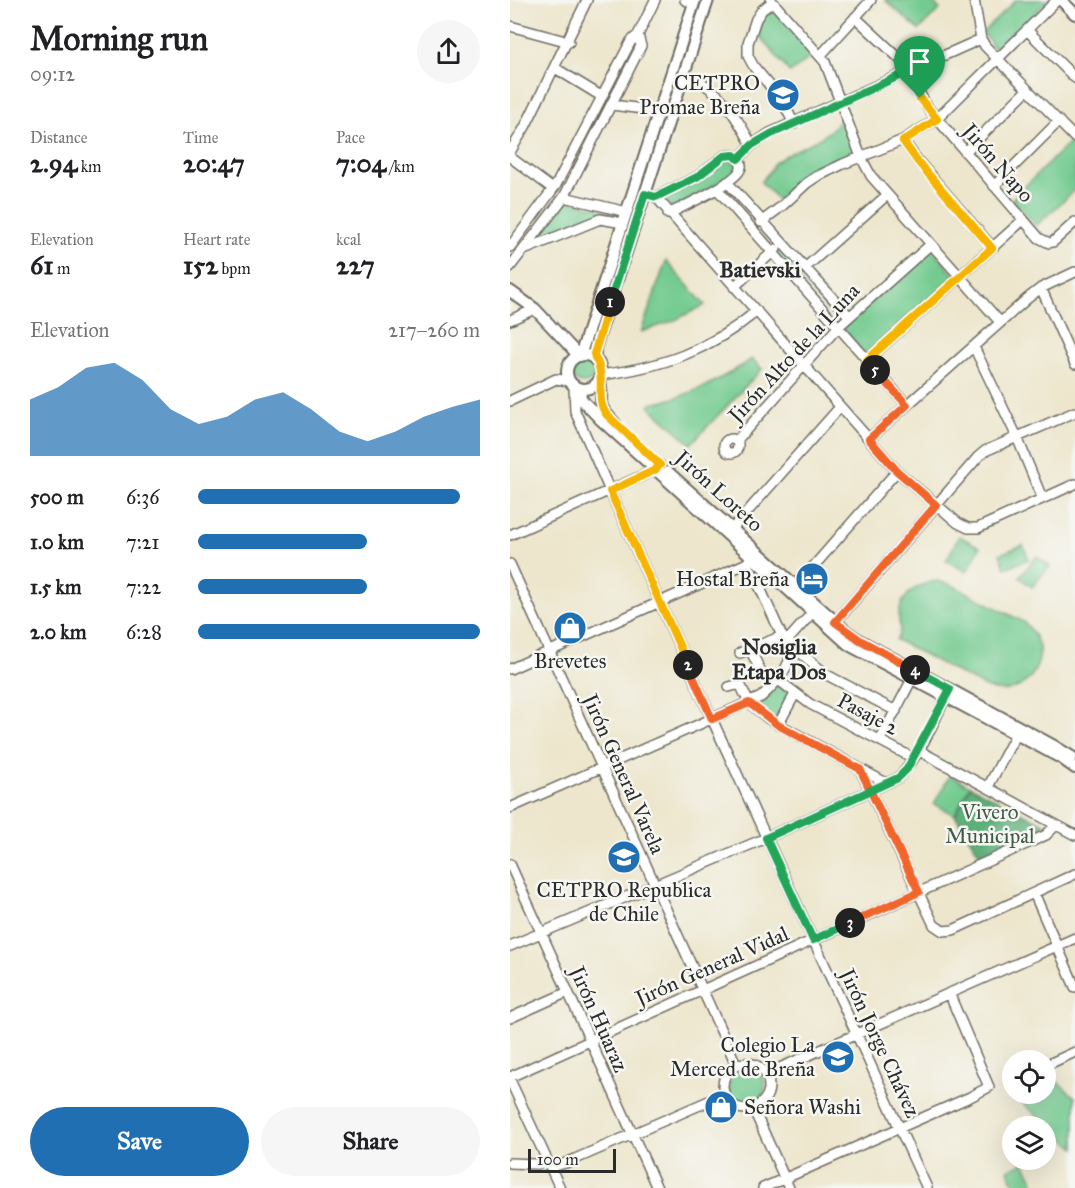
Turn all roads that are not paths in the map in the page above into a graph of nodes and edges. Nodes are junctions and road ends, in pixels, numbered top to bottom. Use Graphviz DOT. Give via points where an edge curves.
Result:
graph roads {
  1 [pos="587,0"];
  2 [pos="655,0"];
  3 [pos="708,0"];
  4 [pos="871,0"];
  5 [pos="974,0"];
  6 [pos="1059,0"];
  7 [pos="692,1"];
  8 [pos="771,1"];
  9 [pos="1074,12"];
  10 [pos="855,17"];
  11 [pos="510,26"];
  12 [pos="1027,30"];
  13 [pos="638,35"];
  14 [pos="981,39"];
  15 [pos="569,42"];
  16 [pos="820,56"];
  17 [pos="997,60"];
  18 [pos="555,68"];
  19 [pos="908,72"];
  20 [pos="678,75"];
  21 [pos="1075,78"];
  22 [pos="1027,90"];
  23 [pos="601,96"];
  24 [pos="841,102"];
  25 [pos="612,105"];
  26 [pos="659,111"];
  27 [pos="937,119"];
  28 [pos="1059,121"];
  29 [pos="794,124"];
  30 [pos="586,126"];
  31 [pos="510,132"];
  32 [pos="598,132"];
  33 [pos="519,138"];
  34 [pos="1075,138"];
  35 [pos="903,141"];
  36 [pos="752,145"];
  37 [pos="510,152"];
  38 [pos="965,152"];
  39 [pos="510,156"];
  40 [pos="861,157"];
  41 [pos="738,159"];
  42 [pos="727,182"];
  43 [pos="636,184"];
  44 [pos="994,186"];
  45 [pos="554,189"];
  46 [pos="717,189"];
  47 [pos="648,195"];
  48 [pos="887,195"];
  49 [pos="632,196"];
  50 [pos="564,197"];
  51 [pos="539,209"];
  52 [pos="668,214"];
  53 [pos="549,216"];
  54 [pos="625,218"];
  55 [pos="1023,220"];
  56 [pos="761,222"];
  57 [pos="1075,222"];
  58 [pos="782,243"];
  59 [pos="931,244"];
  60 [pos="510,247"];
  61 [pos="992,248"];
  62 [pos="522,251"];
  63 [pos="772,253"];
  64 [pos="510,267"];
  65 [pos="805,268"];
  66 [pos="1075,273"];
  67 [pos="960,277"];
  68 [pos="734,287"];
  69 [pos="1041,288"];
  70 [pos="510,291"];
  71 [pos="535,309"];
  72 [pos="757,311"];
  73 [pos="849,315"];
  74 [pos="592,319"];
  75 [pos="510,320"];
  76 [pos="1000,322"];
  77 [pos="603,323"];
  78 [pos="837,327"];
  79 [pos="561,337"];
  80 [pos="974,347"];
  81 [pos="580,356"];
  82 [pos="595,360"];
  83 [pos="867,360"];
  84 [pos="569,364"];
  85 [pos="804,364"];
  86 [pos="1075,364"];
  87 [pos="600,377"];
  88 [pos="574,385"];
  89 [pos="510,400"];
  90 [pos="907,405"];
  91 [pos="840,407"];
  92 [pos="1075,412"];
  93 [pos="1017,437"];
  94 [pos="869,439"];
  95 [pos="736,441"];
  96 [pos="658,467"];
  97 [pos="897,471"];
  98 [pos="1075,484"];
  99 [pos="610,491"];
  100 [pos="1042,498"];
  101 [pos="936,505"];
  102 [pos="732,529"];
  103 [pos="510,535"];
  104 [pos="749,560"];
  105 [pos="510,564"];
  106 [pos="772,576"];
  107 [pos="760,588"];
  108 [pos="793,590"];
  109 [pos="661,602"];
  110 [pos="812,613"];
  111 [pos="833,625"];
  112 [pos="786,640"];
  113 [pos="750,649"];
  114 [pos="548,651"];
  115 [pos="798,651"];
  116 [pos="740,653"];
  117 [pos="790,662"];
  118 [pos="510,669"];
  119 [pos="912,679"];
  120 [pos="774,683"];
  121 [pos="729,687"];
  122 [pos="948,693"];
  123 [pos="795,694"];
  124 [pos="749,703"];
  125 [pos="896,711"];
  126 [pos="712,719"];
  127 [pos="778,725"];
  128 [pos="1016,734"];
  129 [pos="880,741"];
  130 [pos="916,754"];
  131 [pos="1075,760"];
  132 [pos="601,767"];
  133 [pos="1075,768"];
  134 [pos="860,769"];
  135 [pos="886,783"];
  136 [pos="988,787"];
  137 [pos="871,790"];
  138 [pos="510,808"];
  139 [pos="1053,823"];
  140 [pos="1075,835"];
  141 [pos="766,838"];
  142 [pos="510,864"];
  143 [pos="1075,874"];
  144 [pos="655,886"];
  145 [pos="919,892"];
  146 [pos="1034,893"];
  147 [pos="541,932"];
  148 [pos="1075,938"];
  149 [pos="813,940"];
  150 [pos="510,946"];
  151 [pos="1057,946"];
  152 [pos="1075,987"];
  153 [pos="702,990"];
  154 [pos="568,992"];
  155 [pos="949,993"];
  156 [pos="510,1018"];
  157 [pos="856,1034"];
  158 [pos="589,1041"];
  159 [pos="1075,1052"];
  160 [pos="1056,1061"];
  161 [pos="736,1064"];
  162 [pos="766,1074"];
  163 [pos="510,1078"];
  164 [pos="725,1094"];
  165 [pos="753,1108"];
  166 [pos="899,1127"];
  167 [pos="632,1135"];
  168 [pos="510,1163"];
  169 [pos="549,1165"];
  170 [pos="785,1178"];
  171 [pos="561,1188"];
  172 [pos="657,1188"];
  173 [pos="763,1188"];
  174 [pos="789,1188"];
  175 [pos="927,1188"];
  1 -- 15 [label="street"];
  2 -- 13 [label="street"];
  3 -- 20 [label="main road"];
  4 -- 10 [label="street"];
  5 -- 14 [label="street"];
  6 -- 9 [label="main road"];
  6 -- 12 [label="street"];
  7 -- 20 [label="main road"];
  8 -- 16 [label="street"];
  8 -- 29 [label="street" via="756,19 748,56 782,100"];
  10 -- 16 [label="street"];
  10 -- 19 [label="street, Jirón Napo" via="900,59"];
  11 -- 15 [label="street"];
  12 -- 17 [label="street"];
  12 -- 21 [label="street"];
  13 -- 23 [label="street"];
  13 -- 25 [label="street" via="641,46"];
  14 -- 17 [label="street"];
  14 -- 19 [label="street"];
  15 -- 18 [label="street"];
  16 -- 24 [label="street"];
  17 -- 22 [label="street"];
  17 -- 27 [label="street"];
  18 -- 23 [label="street"];
  18 -- 33 [label="street"];
  19 -- 24 [label="street"];
  19 -- 27 [label="street, Jirón Napo" via="920,98"];
  20 -- 26 [label="main road"];
  20 -- 36 [label="street" via="712,91"];
  20 -- 47 [label="main road"];
  22 -- 28 [label="street"];
  22 -- 38 [label="street"];
  23 -- 30 [label="street"];
  24 -- 29 [label="street"];
  24 -- 40 [label="street"];
  25 -- 26 [label="street"];
  25 -- 32 [label="street"];
  26 -- 43 [label="main road"];
  27 -- 35 [label="street"];
  27 -- 38 [label="street, Jirón Napo"];
  28 -- 34 [label="street"];
  28 -- 44 [label="street"];
  29 -- 36 [label="street"];
  30 -- 32 [label="street"];
  30 -- 45 [label="street"];
  31 -- 33 [label="street"];
  32 -- 50 [label="street"];
  33 -- 37 [label="street"];
  35 -- 40 [label="street"];
  35 -- 61 [label="street"];
  36 -- 41 [label="street"];
  38 -- 44 [label="street, Jirón Napo"];
  39 -- 45 [label="street"];
  40 -- 48 [label="street"];
  40 -- 56 [label="street" via="807,183"];
  41 -- 42 [label="street" via="741,169"];
  41 -- 47 [label="street" via="734,155 724,156 697,177"];
  42 -- 46 [label="street"];
  42 -- 56 [label="street"];
  43 -- 47 [label="main road" via="642,184"];
  43 -- 49 [label="main road"];
  44 -- 55 [label="street, Jirón Napo"];
  45 -- 51 [label="street"];
  46 -- 52 [label="street"];
  46 -- 63 [label="street"];
  47 -- 49 [label="main road" via="637,200"];
  47 -- 52 [label="street"];
  47 -- 77 [label="main road"];
  48 -- 59 [label="street"];
  48 -- 65 [label="street"];
  49 -- 54 [label="main road"];
  50 -- 53 [label="street"];
  50 -- 54 [label="street"];
  51 -- 53 [label="street"];
  51 -- 60 [label="street"];
  52 -- 68 [label="street"];
  53 -- 62 [label="street"];
  54 -- 62 [label="street" via="600,219"];
  54 -- 74 [label="main road"];
  55 -- 57 [label="street, Jirón Napo" via="1049,243"];
  55 -- 61 [label="street"];
  56 -- 58 [label="street"];
  58 -- 63 [label="street"];
  58 -- 65 [label="street"];
  59 -- 67 [label="street"];
  59 -- 73 [label="street, Jirón Alto de la Luna"];
  61 -- 67 [label="street"];
  62 -- 64 [label="street"];
  63 -- 68 [label="street"];
  63 -- 78 [label="street"];
  65 -- 73 [label="street"];
  66 -- 69 [label="street"];
  67 -- 76 [label="street"];
  67 -- 83 [label="street"];
  68 -- 72 [label="street"];
  69 -- 76 [label="street"];
  69 -- 86 [label="street"];
  70 -- 71 [label="main road"];
  71 -- 75 [label="street"];
  71 -- 79 [label="main road"];
  72 -- 85 [label="street"];
  72 -- 87 [label="street" via="724,336 687,355"];
  73 -- 78 [label="street, Jirón Alto de la Luna"];
  74 -- 77 [label="main road"];
  74 -- 81 [label="main road"];
  76 -- 80 [label="street"];
  77 -- 82 [label="main road"];
  78 -- 83 [label="street"];
  78 -- 85 [label="street, Jirón Alto de la Luna"];
  79 -- 81 [label="main road"];
  79 -- 84 [label="main road"];
  80 -- 90 [label="street"];
  80 -- 93 [label="street"];
  81 -- 82 [label="main road"];
  81 -- 84 [label="main road"];
  82 -- 87 [label="main road"];
  83 -- 90 [label="street"];
  84 -- 88 [label="main road" via="567,372"];
  85 -- 91 [label="street"];
  85 -- 95 [label="street, Jirón Alto de la Luna"];
  87 -- 88 [label="main road" via="588,388"];
  87 -- 96 [label="main road, Jirón Loreto" via="600,403 606,414"];
  88 -- 89 [label="street" via="556,379"];
  88 -- 96 [label="main road, Jirón Loreto" via="587,406"];
  88 -- 99 [label="street, Jirón Jorge Chávez" via="576,411"];
  90 -- 94 [label="street"];
  91 -- 94 [label="street"];
  91 -- 102 [label="street"];
  92 -- 93 [label="street"];
  93 -- 100 [label="street"];
  93 -- 101 [label="street" via="985,451"];
  94 -- 97 [label="street"];
  96 -- 99 [label="street"];
  96 -- 102 [label="main road, Jirón Loreto"];
  96 -- 104 [label="main road, Jirón Loreto"];
  97 -- 101 [label="street"];
  97 -- 108 [label="street"];
  98 -- 100 [label="street"];
  99 -- 103 [label="street"];
  99 -- 109 [label="street, Jirón Jorge Chávez"];
  100 -- 101 [label="street" via="973,529 958,523"];
  101 -- 111 [label="street"];
  102 -- 108 [label="main road, Jirón Loreto"];
  104 -- 106 [label="main road, Jirón Loreto"];
  104 -- 107 [label="street, Jirón Loreto"];
  104 -- 109 [label="street"];
  105 -- 114 [label="street, Jirón General Varela"];
  106 -- 107 [label="street"];
  106 -- 108 [label="main road, Jirón Loreto"];
  107 -- 112 [label="street, Jirón Loreto"];
  108 -- 110 [label="main road, Jirón Loreto"];
  108 -- 111 [label="main road, Jirón Loreto"];
  109 -- 114 [label="street"];
  109 -- 126 [label="street, Jirón Jorge Chávez"];
  110 -- 111 [label="main road, Jirón Loreto"];
  110 -- 112 [label="street"];
  111 -- 119 [label="main road" via="849,645"];
  111 -- 122 [label="main road"];
  112 -- 113 [label="street"];
  112 -- 115 [label="street"];
  112 -- 117 [label="street" via="792,656"];
  113 -- 116 [label="street"];
  113 -- 120 [label="street, Pasaje 2" via="762,674"];
  114 -- 118 [label="street"];
  114 -- 132 [label="street, Jirón General Varela"];
  115 -- 117 [label="street"];
  115 -- 125 [label="street" via="827,675"];
  117 -- 120 [label="street"];
  119 -- 122 [label="main road"];
  119 -- 125 [label="street"];
  120 -- 123 [label="street, Pasaje 2"];
  120 -- 124 [label="street"];
  121 -- 124 [label="street" via="740,684"];
  122 -- 128 [label="main road"];
  122 -- 130 [label="street"];
  122 -- 131 [label="main road"];
  123 -- 127 [label="street"];
  123 -- 129 [label="street, Pasaje 2"];
  124 -- 126 [label="street"];
  124 -- 127 [label="street"];
  125 -- 129 [label="street"];
  126 -- 132 [label="street"];
  126 -- 141 [label="street, Jirón Jorge Chávez"];
  127 -- 134 [label="street"];
  128 -- 133 [label="main road"];
  128 -- 136 [label="street"];
  129 -- 130 [label="street, Pasaje 2"];
  130 -- 135 [label="street" via="898,778"];
  130 -- 136 [label="street, Pasaje 2"];
  132 -- 138 [label="street"];
  132 -- 144 [label="street, Jirón General Varela"];
  134 -- 135 [label="street"];
  134 -- 137 [label="street"];
  135 -- 137 [label="street"];
  136 -- 139 [label="street, Pasaje 2"];
  137 -- 141 [label="street"];
  137 -- 145 [label="street"];
  139 -- 140 [label="street, Pasaje 2"];
  139 -- 145 [label="street, Jirón General Vidal" via="1046,835"];
  141 -- 144 [label="street"];
  141 -- 149 [label="street, Jirón Jorge Chávez"];
  142 -- 147 [label="street, Jirón Huaraz"];
  143 -- 146 [label="street"];
  144 -- 147 [label="street"];
  144 -- 153 [label="street, Jirón General Varela"];
  145 -- 146 [label="street" via="934,925 948,932"];
  145 -- 149 [label="street, Jirón General Vidal"];
  146 -- 151 [label="street"];
  147 -- 150 [label="street"];
  147 -- 154 [label="street, Jirón Huaraz"];
  148 -- 151 [label="street"];
  149 -- 153 [label="street, Jirón General Vidal"];
  149 -- 157 [label="street, Jirón Jorge Chávez"];
  151 -- 152 [label="street"];
  151 -- 155 [label="street"];
  153 -- 158 [label="street, Jirón General Vidal"];
  153 -- 161 [label="street, Jirón General Varela"];
  154 -- 156 [label="street"];
  154 -- 158 [label="street, Jirón Huaraz"];
  155 -- 157 [label="street"];
  155 -- 166 [label="street" via="989,1087"];
  157 -- 162 [label="street"];
  157 -- 166 [label="street, Jirón Jorge Chávez"];
  158 -- 163 [label="street, Jirón General Vidal"];
  158 -- 167 [label="street, Jirón Huaraz"];
  159 -- 160 [label="street"];
  161 -- 162 [label="street" via="752,1064"];
  161 -- 164 [label="street" via="724,1077"];
  162 -- 165 [label="street" via="767,1094"];
  163 -- 169 [label="street"];
  164 -- 165 [label="street" via="733,1105"];
  164 -- 167 [label="street"];
  165 -- 170 [label="street"];
  166 -- 170 [label="street"];
  166 -- 175 [label="street, Jirón Jorge Chávez"];
  167 -- 169 [label="street" via="566,1163"];
  167 -- 172 [label="street, Jirón Huaraz"];
  168 -- 169 [label="street"];
  169 -- 171 [label="street"];
  170 -- 173 [label="street"];
  170 -- 174 [label="street"];
}
